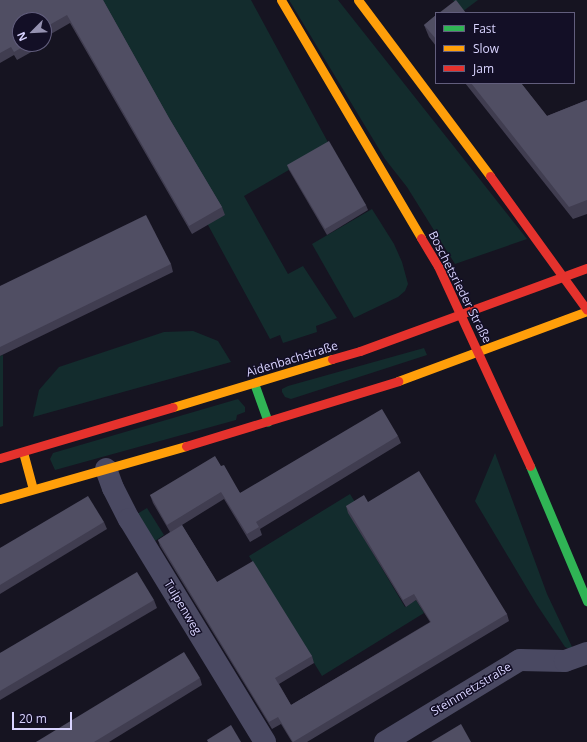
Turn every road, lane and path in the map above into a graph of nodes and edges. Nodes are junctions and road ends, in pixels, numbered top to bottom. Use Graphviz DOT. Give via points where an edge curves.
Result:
graph roads {
  1 [pos="281,0"];
  2 [pos="358,0"];
  3 [pos="587,268"];
  4 [pos="563,277"];
  5 [pos="587,311"];
  6 [pos="461,315"];
  7 [pos="479,352"];
  8 [pos="254,383"];
  9 [pos="268,422"];
  10 [pos="23,452"];
  11 [pos="0,458"];
  12 [pos="106,469"];
  13 [pos="33,489"];
  14 [pos="0,499"];
  15 [pos="587,601"];
  16 [pos="587,653"];
  17 [pos="265,742"];
  18 [pos="385,742"];
  1 -- 6 [label="main road, Boschetsrieder Straße" via="438,266"];
  2 -- 4 [label="main road"];
  3 -- 4 [label="main road, Aidenbachstraße"];
  4 -- 5 [label="main road"];
  4 -- 6 [label="main road, Aidenbachstraße"];
  5 -- 7 [label="main road"];
  6 -- 7 [label="main road, Boschetsrieder Straße"];
  6 -- 8 [label="main road, Aidenbachstraße" via="360,351"];
  7 -- 9 [label="main road" via="415,376"];
  7 -- 15 [label="main road, Boschetsrieder Straße" via="516,430"];
  8 -- 9 [label="main road"];
  8 -- 10 [label="main road, Aidenbachstraße"];
  9 -- 12 [label="main road"];
  10 -- 11 [label="main road, Aidenbachstraße"];
  10 -- 13 [label="main road"];
  12 -- 13 [label="main road"];
  12 -- 17 [label="street, Tulpenweg" via="129,519"];
  13 -- 14 [label="main road"];
  16 -- 18 [label="street, Steinmetzstraße" via="565,661 520,660"];
}
